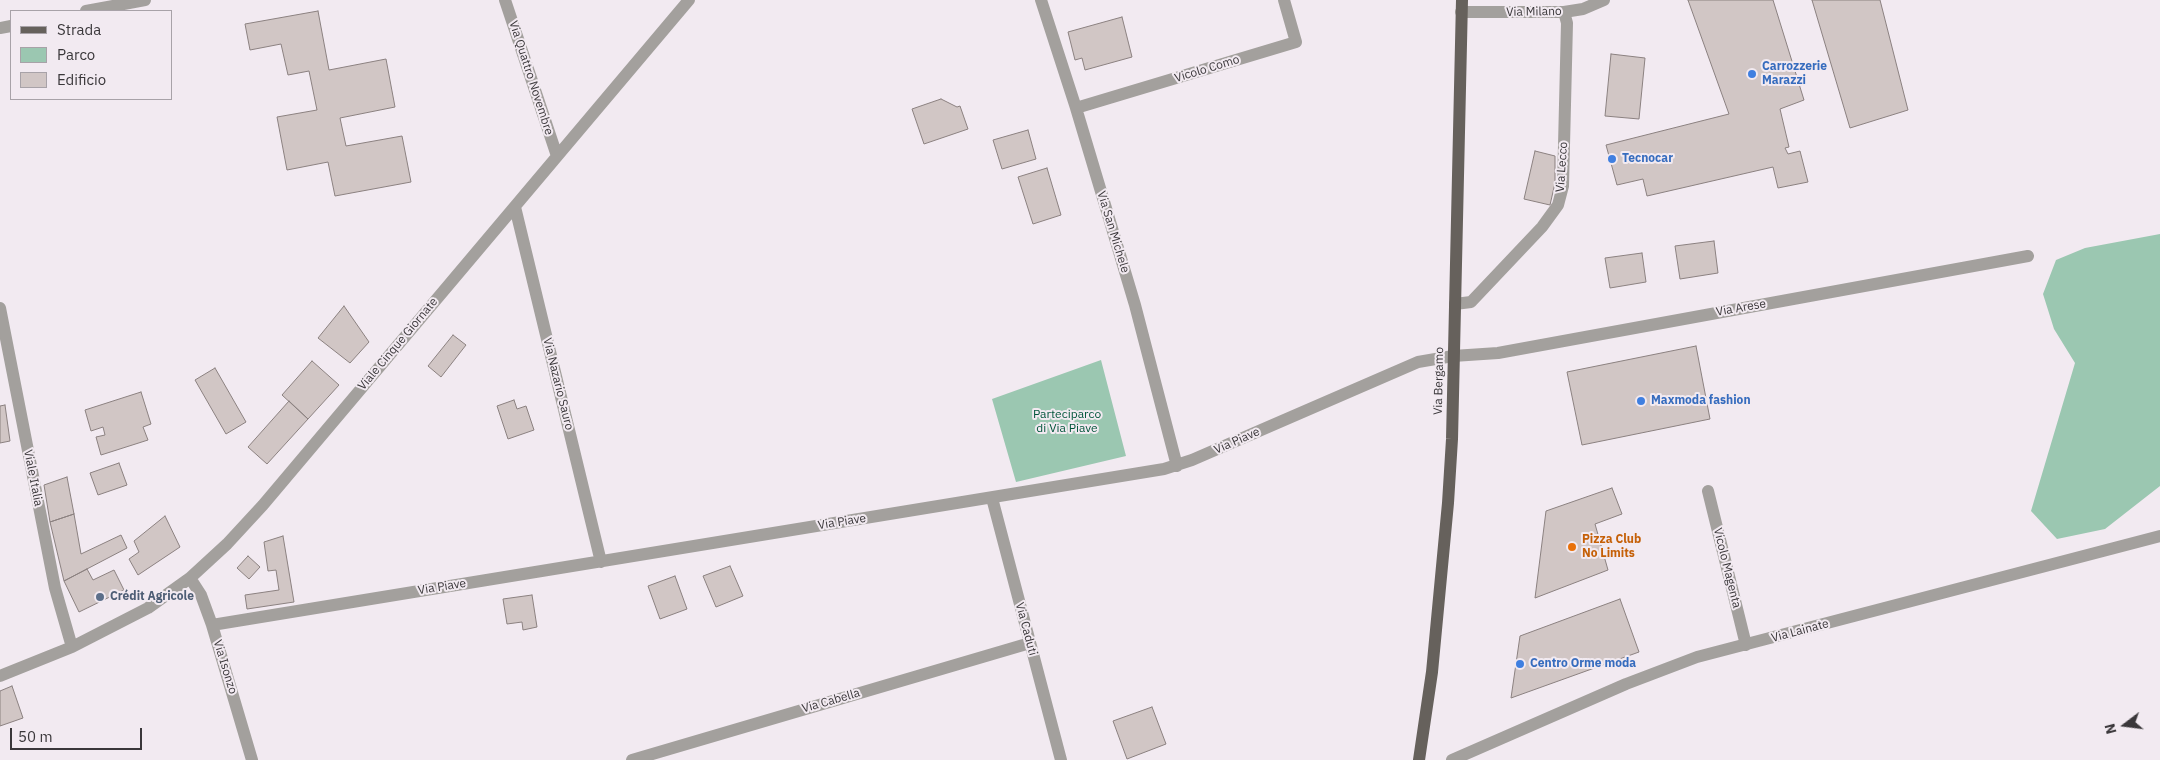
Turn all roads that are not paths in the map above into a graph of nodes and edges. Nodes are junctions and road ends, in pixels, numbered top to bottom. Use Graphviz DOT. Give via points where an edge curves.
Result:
graph roads {
  1 [pos="145,0"];
  2 [pos="505,0"];
  3 [pos="689,0"];
  4 [pos="1040,0"];
  5 [pos="1284,0"];
  6 [pos="1604,0"];
  7 [pos="1462,6"];
  8 [pos="91,10"];
  9 [pos="1564,12"];
  10 [pos="1076,108"];
  11 [pos="557,156"];
  12 [pos="515,207"];
  13 [pos="2028,256"];
  14 [pos="1455,304"];
  15 [pos="0,308"];
  16 [pos="1454,356"];
  17 [pos="1177,466"];
  18 [pos="1708,491"];
  19 [pos="992,498"];
  20 [pos="2160,536"];
  21 [pos="601,562"];
  22 [pos="190,578"];
  23 [pos="212,625"];
  24 [pos="1030,643"];
  25 [pos="1746,645"];
  26 [pos="72,647"];
  27 [pos="0,676"];
  28 [pos="252,760"];
  29 [pos="632,760"];
  30 [pos="1061,760"];
  31 [pos="1419,760"];
  32 [pos="1452,760"];
  1 -- 8 [label="street"];
  2 -- 11 [label="street, Via Quattro Novembre"];
  3 -- 11 [label="street, Viale Cinque Giornate"];
  4 -- 10 [label="street, Via San Michele"];
  5 -- 10 [label="street, Vicolo Como" via="1296,42"];
  6 -- 9 [label="street, Via Milano" via="1583,10"];
  7 -- 9 [label="street, Via Milano"];
  7 -- 14 [label="main road, Via Bergamo"];
  9 -- 14 [label="street, Via Lecco" via="1568,23 1563,186 1558,205 1542,227 1471,302"];
  10 -- 17 [label="street, Via San Michele" via="1135,305"];
  11 -- 12 [label="street, Viale Cinque Giornate"];
  12 -- 21 [label="street, Via Nazario Sauro"];
  12 -- 22 [label="street, Viale Cinque Giornate" via="262,505"];
  13 -- 16 [label="street, Via Arese" via="1498,353"];
  14 -- 16 [label="main road, Via Bergamo"];
  15 -- 26 [label="street, Viale Italia" via="55,588"];
  16 -- 17 [label="street, Via Piave" via="1418,362"];
  16 -- 31 [label="main road, Via Bergamo" via="1442,581"];
  17 -- 19 [label="street, Via Piave"];
  18 -- 25 [label="street, Vicolo Magenta"];
  19 -- 21 [label="street, Via Piave"];
  19 -- 24 [label="street, Via Caduti"];
  20 -- 25 [label="street, Via Lainate"];
  21 -- 23 [label="street, Via Piave"];
  22 -- 23 [label="street, Via Isonzo" via="201,595"];
  22 -- 26 [label="street, Viale Cinque Giornate" via="148,608"];
  23 -- 28 [label="street, Via Isonzo"];
  24 -- 29 [label="street, Via Cabella"];
  24 -- 30 [label="street, Via Caduti"];
  25 -- 32 [label="street, Via Lainate" via="1662,669"];
  26 -- 27 [label="street, Viale Cinque Giornate"];
}
